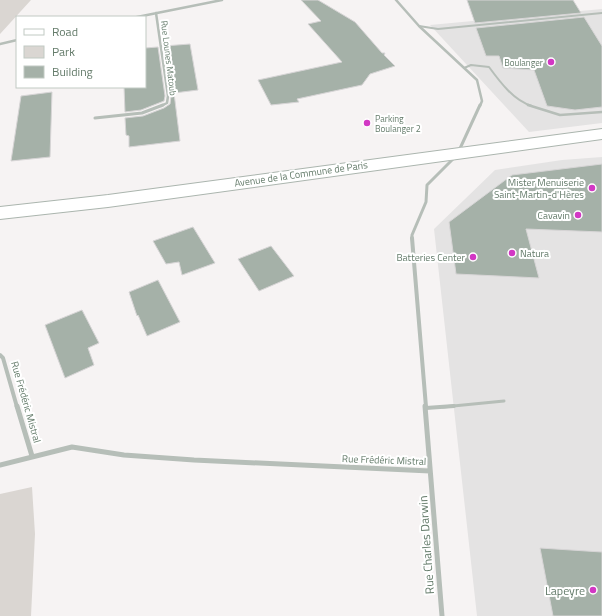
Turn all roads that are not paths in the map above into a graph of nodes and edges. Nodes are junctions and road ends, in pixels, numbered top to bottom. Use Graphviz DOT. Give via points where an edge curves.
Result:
graph roads {
  1 [pos="222,0"];
  2 [pos="396,0"];
  3 [pos="156,13"];
  4 [pos="602,13"];
  5 [pos="142,16"];
  6 [pos="419,26"];
  7 [pos="16,40"];
  8 [pos="0,44"];
  9 [pos="464,68"];
  10 [pos="602,112"];
  11 [pos="95,118"];
  12 [pos="602,134"];
  13 [pos="457,155"];
  14 [pos="0,213"];
  15 [pos="0,355"];
  16 [pos="504,401"];
  17 [pos="426,408"];
  18 [pos="32,456"];
  19 [pos="0,465"];
  20 [pos="430,472"];
  21 [pos="442,616"];
  1 -- 3 [label="street"];
  2 -- 6 [label="street"];
  3 -- 5 [label="street"];
  3 -- 11 [label="street, Rue Lounes Matoub" via="167,103 150,111"];
  4 -- 6 [label="lane" via="438,28"];
  6 -- 9 [label="street"];
  7 -- 8 [label="street"];
  9 -- 10 [label="lane" via="471,65 489,67 500,82 524,104 545,111 560,115"];
  9 -- 13 [label="street" via="477,80 482,100"];
  12 -- 13 [label="main road, Avenue de la Commune de Paris"];
  13 -- 14 [label="main road, Avenue de la Commune de Paris"];
  13 -- 17 [label="street, Rue Frédéric Mistral" via="427,185 426,202 412,235"];
  15 -- 18 [label="street, Rue Frédéric Mistral"];
  16 -- 17 [label="lane"];
  17 -- 20 [label="street, Rue Frédéric Mistral"];
  18 -- 19 [label="street, Rue Frédéric Mistral"];
  18 -- 20 [label="street, Rue Frédéric Mistral" via="72,447 124,455 194,460"];
  20 -- 21 [label="street, Rue Charles Darwin"];
}
